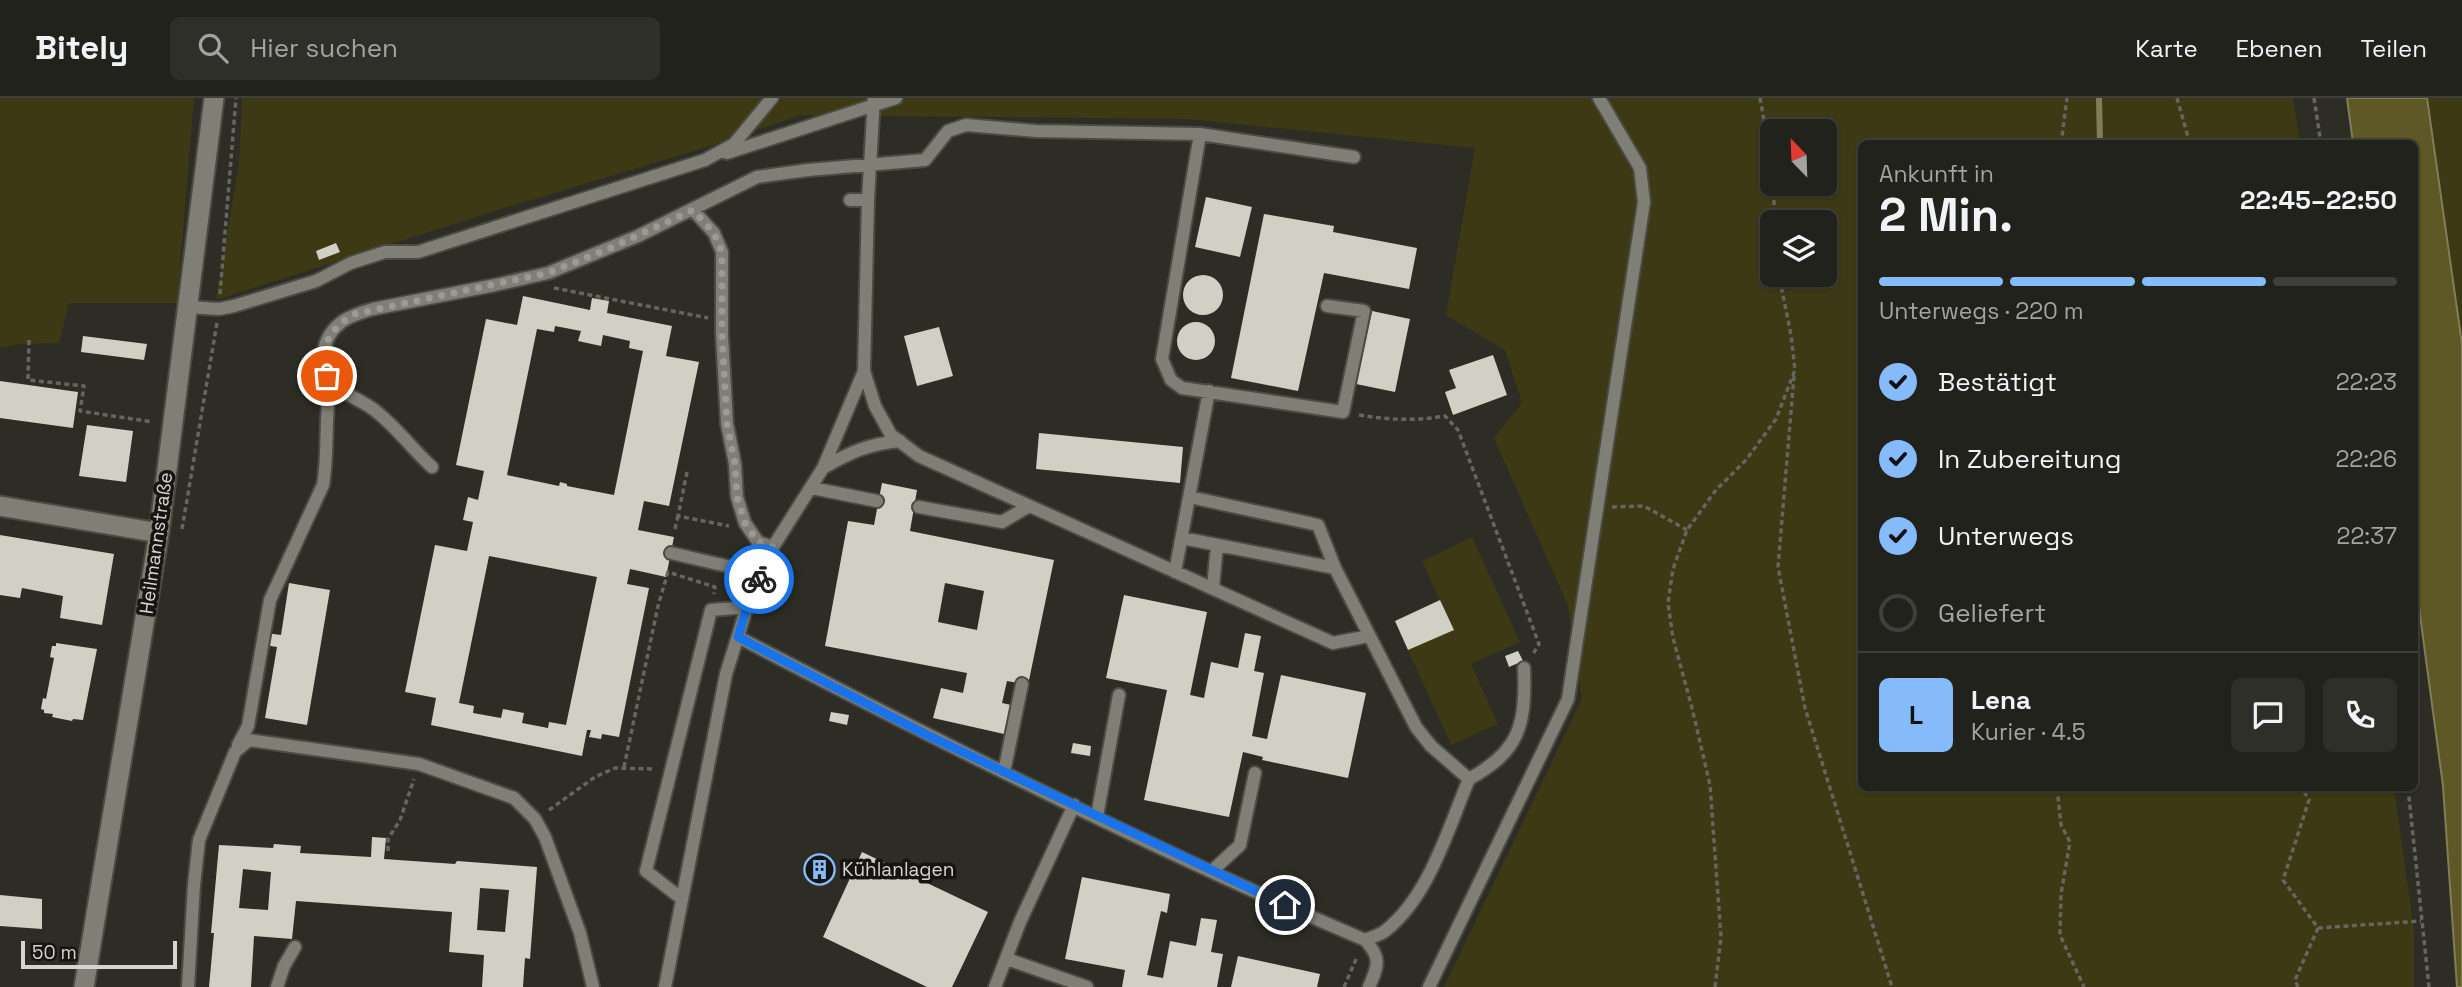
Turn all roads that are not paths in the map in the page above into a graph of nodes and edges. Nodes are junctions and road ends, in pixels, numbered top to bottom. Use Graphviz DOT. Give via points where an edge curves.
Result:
graph roads {
  1 [pos="215,98"];
  2 [pos="772,98"];
  3 [pos="897,98"];
  4 [pos="1599,98"];
  5 [pos="874,102"];
  6 [pos="1200,135"];
  7 [pos="1354,158"];
  8 [pos="705,160"];
  9 [pos="870,165"];
  10 [pos="850,200"];
  11 [pos="867,201"];
  12 [pos="693,210"];
  13 [pos="188,306"];
  14 [pos="1327,306"];
  15 [pos="864,372"];
  16 [pos="331,380"];
  17 [pos="1209,391"];
  18 [pos="900,441"];
  19 [pos="432,467"];
  20 [pos="823,468"];
  21 [pos="812,488"];
  22 [pos="1189,497"];
  23 [pos="877,501"];
  24 [pos="0,506"];
  25 [pos="1030,506"];
  26 [pos="919,507"];
  27 [pos="159,533"];
  28 [pos="1182,538"];
  29 [pos="1217,545"];
  30 [pos="773,547"];
  31 [pos="671,553"];
  32 [pos="1335,568"];
  33 [pos="1175,572"];
  34 [pos="761,574"];
  35 [pos="1213,589"];
  36 [pos="747,607"];
  37 [pos="1369,636"];
  38 [pos="738,637"];
  39 [pos="1524,668"];
  40 [pos="1021,684"];
  41 [pos="1119,695"];
  42 [pos="235,752"];
  43 [pos="1004,772"];
  44 [pos="1255,774"];
  45 [pos="1469,779"];
  46 [pos="1074,806"];
  47 [pos="1097,816"];
  48 [pos="1212,871"];
  49 [pos="682,899"];
  50 [pos="1366,940"];
  51 [pos="295,947"];
  52 [pos="1007,959"];
  53 [pos="1073,985"];
  54 [pos="84,987"];
  55 [pos="188,987"];
  56 [pos="277,987"];
  57 [pos="593,987"];
  58 [pos="665,987"];
  59 [pos="995,987"];
  60 [pos="1087,987"];
  61 [pos="1369,987"];
  62 [pos="1429,987"];
  1 -- 13 [label="street, Heilmannstraße"];
  2 -- 8 [label="lane" via="734,144"];
  3 -- 5 [label="lane"];
  4 -- 62 [label="lane" via="1640,168 1644,202 1567,699"];
  5 -- 8 [label="lane"];
  5 -- 9 [label="lane"];
  6 -- 7 [label="lane"];
  6 -- 9 [label="lane" via="966,125 948,131 925,160"];
  6 -- 17 [label="lane" via="1162,359 1171,380 1182,388"];
  8 -- 13 [label="lane" via="418,252 385,252 362,259 281,293 219,309"];
  9 -- 11 [label="lane"];
  9 -- 12 [label="lane" via="757,177"];
  10 -- 11 [label="lane"];
  11 -- 15 [label="lane"];
  12 -- 16 [label="lane" via="548,273 354,314 328,335 323,365"];
  12 -- 30 [label="lane" via="714,233 722,252 727,424 737,497 745,523 758,542"];
  13 -- 27 [label="street, Heilmannstraße"];
  14 -- 17 [label="lane" via="1364,311 1343,412"];
  15 -- 18 [label="lane" via="875,406 891,435"];
  15 -- 20 [label="lane"];
  16 -- 19 [label="lane" via="377,412"];
  16 -- 42 [label="lane" via="323,485 270,600 248,726"];
  17 -- 22 [label="lane"];
  18 -- 20 [label="lane" via="852,451"];
  18 -- 25 [label="lane" via="919,456"];
  20 -- 21 [label="lane"];
  21 -- 23 [label="lane"];
  21 -- 30 [label="lane"];
  22 -- 28 [label="lane"];
  22 -- 32 [label="lane" via="1318,526"];
  24 -- 27 [label="street"];
  25 -- 26 [label="lane" via="1002,522"];
  25 -- 33 [label="lane"];
  27 -- 54 [label="street, Heilmannstraße"];
  28 -- 29 [label="lane"];
  28 -- 33 [label="lane"];
  29 -- 32 [label="lane"];
  29 -- 35 [label="lane"];
  30 -- 34 [label="lane"];
  31 -- 34 [label="lane"];
  32 -- 37 [label="lane"];
  33 -- 35 [label="lane"];
  34 -- 36 [label="lane"];
  35 -- 37 [label="lane" via="1334,643"];
  36 -- 38 [label="lane"];
  36 -- 49 [label="lane" via="711,610 646,871"];
  37 -- 45 [label="lane" via="1416,727"];
  38 -- 43 [label="lane"];
  38 -- 49 [label="lane" via="726,674"];
  39 -- 45 [label="lane" via="1520,721 1512,747 1492,767"];
  40 -- 43 [label="lane"];
  41 -- 47 [label="lane"];
  42 -- 55 [label="lane" via="199,840"];
  42 -- 57 [label="lane" via="249,740 419,764 514,798 536,819 545,837 580,933"];
  43 -- 46 [label="lane"];
  44 -- 48 [label="lane" via="1240,845"];
  45 -- 50 [label="lane" via="1427,880 1384,932"];
  46 -- 47 [label="lane"];
  46 -- 52 [label="lane"];
  47 -- 48 [label="lane"];
  48 -- 50 [label="lane"];
  49 -- 58 [label="lane"];
  50 -- 61 [label="lane" via="1375,950 1378,966"];
  51 -- 56 [label="lane"];
  52 -- 53 [label="lane"];
  52 -- 59 [label="lane"];
  53 -- 60 [label="lane"];
}
